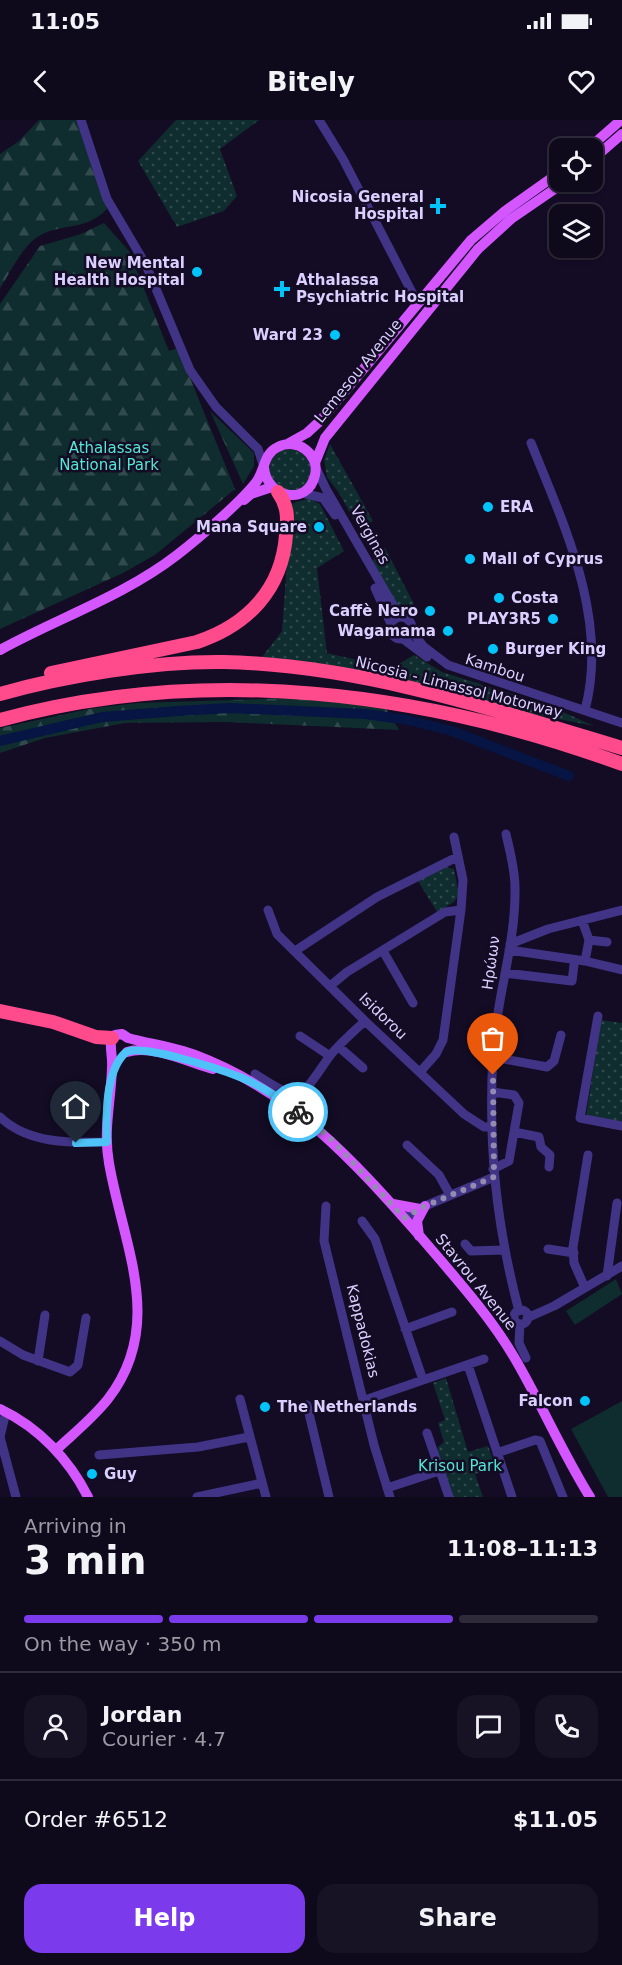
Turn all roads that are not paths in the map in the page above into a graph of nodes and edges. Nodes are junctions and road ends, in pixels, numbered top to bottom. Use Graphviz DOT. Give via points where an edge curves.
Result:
graph roads {
  1 [pos="81,120"];
  2 [pos="319,120"];
  3 [pos="621,120"];
  4 [pos="622,134"];
  5 [pos="600,138"];
  6 [pos="618,142"];
  7 [pos="603,152"];
  8 [pos="549,180"];
  9 [pos="551,192"];
  10 [pos="418,304"];
  11 [pos="237,427"];
  12 [pos="531,443"];
  13 [pos="289,444"];
  14 [pos="274,449"];
  15 [pos="316,465"];
  16 [pos="264,467"];
  17 [pos="275,490"];
  18 [pos="302,493"];
  19 [pos="400,617"];
  20 [pos="391,624"];
  21 [pos="412,631"];
  22 [pos="403,639"];
  23 [pos="0,650"];
  24 [pos="0,655"];
  25 [pos="5,692"];
  26 [pos="585,711"];
  27 [pos="526,719"];
  28 [pos="0,720"];
  29 [pos="622,723"];
  30 [pos="503,727"];
  31 [pos="622,739"];
  32 [pos="622,748"];
  33 [pos="622,764"];
  34 [pos="622,774"];
  35 [pos="506,834"];
  36 [pos="454,837"];
  37 [pos="457,857"];
  38 [pos="268,910"];
  39 [pos="461,910"];
  40 [pos="622,910"];
  41 [pos="582,920"];
  42 [pos="589,940"];
  43 [pos="607,942"];
  44 [pos="509,947"];
  45 [pos="295,951"];
  46 [pos="383,951"];
  47 [pos="585,961"];
  48 [pos="574,965"];
  49 [pos="622,970"];
  50 [pos="505,973"];
  51 [pos="330,986"];
  52 [pos="414,1003"];
  53 [pos="0,1011"];
  54 [pos="598,1016"];
  55 [pos="365,1020"];
  56 [pos="561,1035"];
  57 [pos="300,1036"];
  58 [pos="128,1038"];
  59 [pos="112,1044"];
  60 [pos="339,1047"];
  61 [pos="126,1053"];
  62 [pos="330,1056"];
  63 [pos="493,1057"];
  64 [pos="363,1068"];
  65 [pos="420,1072"];
  66 [pos="255,1074"];
  67 [pos="239,1076"];
  68 [pos="111,1079"];
  69 [pos="493,1092"];
  70 [pos="0,1117"];
  71 [pos="622,1126"];
  72 [pos="492,1127"];
  73 [pos="514,1132"];
  74 [pos="107,1142"];
  75 [pos="407,1145"];
  76 [pos="588,1155"];
  77 [pos="549,1167"];
  78 [pos="494,1173"];
  79 [pos="450,1195"];
  80 [pos="390,1203"];
  81 [pos="617,1203"];
  82 [pos="326,1206"];
  83 [pos="422,1208"];
  84 [pos="404,1218"];
  85 [pos="362,1221"];
  86 [pos="419,1236"];
  87 [pos="465,1244"];
  88 [pos="548,1249"];
  89 [pos="503,1250"];
  90 [pos="574,1253"];
  91 [pos="622,1266"];
  92 [pos="607,1276"];
  93 [pos="585,1288"];
  94 [pos="452,1312"];
  95 [pos="45,1315"];
  96 [pos="86,1318"];
  97 [pos="524,1321"];
  98 [pos="405,1329"];
  99 [pos="0,1341"];
  100 [pos="526,1358"];
  101 [pos="484,1359"];
  102 [pos="38,1361"];
  103 [pos="468,1365"];
  104 [pos="423,1380"];
  105 [pos="240,1399"];
  106 [pos="365,1400"];
  107 [pos="307,1405"];
  108 [pos="3,1410"];
  109 [pos="428,1433"];
  110 [pos="249,1437"];
  111 [pos="56,1450"];
  112 [pos="497,1453"];
  113 [pos="99,1455"];
  114 [pos="439,1471"];
  115 [pos="262,1483"];
  116 [pos="388,1492"];
  117 [pos="213,1495"];
  118 [pos="16,1497"];
  119 [pos="88,1497"];
  120 [pos="197,1497"];
  121 [pos="266,1497"];
  122 [pos="329,1497"];
  123 [pos="449,1497"];
  124 [pos="512,1497"];
  125 [pos="563,1497"];
  126 [pos="590,1497"];
  1 -- 11 [label="street" via="107,199 146,265 190,370 216,407"];
  2 -- 10 [label="street"];
  3 -- 5 [label="main road"];
  4 -- 6 [label="main road"];
  6 -- 7 [label="main road"];
  8 -- 10 [label="main road, Lemesou Avenue" via="487,225"];
  9 -- 15 [label="main road, Lemesou Avenue" via="494,234 464,265 325,438"];
  10 -- 13 [label="main road, Lemesou Avenue" via="320,421"];
  11 -- 14 [label="street"];
  11 -- 16 [label="street" via="258,449"];
  12 -- 26 [label="street" via="585,595 593,667"];
  13 -- 14 [label="main road"];
  13 -- 15 [label="main road" via="305,449"];
  14 -- 16 [label="main road"];
  15 -- 18 [label="main road" via="313,482"];
  15 -- 19 [label="street, Verginas"];
  16 -- 17 [label="main road"];
  16 -- 23 [label="main road" via="257,480 205,531 160,568"];
  17 -- 18 [label="main road"];
  17 -- 24 [label="main road" via="251,494 151,581"];
  17 -- 25 [label="highway" via="285,502 287,514 283,560 269,592 245,616 197,642 44,675"];
  18 -- 20 [label="street, Verginas" via="323,498 331,507"];
  19 -- 20 [label="street"];
  19 -- 21 [label="street" via="410,621"];
  20 -- 22 [label="street" via="394,637"];
  21 -- 22 [label="street"];
  21 -- 26 [label="street, Kambou" via="423,646 448,665"];
  22 -- 26 [label="street, Kambou" via="452,670"];
  25 -- 27 [label="highway, Nicosia - Limassol Motorway" via="162,665 225,662 375,680"];
  26 -- 29 [label="street, Kambou"];
  27 -- 31 [label="highway"];
  27 -- 32 [label="highway, Nicosia - Limassol Motorway"];
  28 -- 30 [label="highway" via="70,704 142,694 274,690 378,699"];
  30 -- 33 [label="highway"];
  30 -- 34 [label="highway"];
  35 -- 44 [label="street, Ηρώων" via="515,889"];
  36 -- 37 [label="street"];
  37 -- 39 [label="street" via="463,880"];
  37 -- 45 [label="street" via="376,897"];
  38 -- 45 [label="street, Isidorou" via="277,934"];
  39 -- 46 [label="street" via="445,912"];
  39 -- 65 [label="street" via="443,1040"];
  40 -- 41 [label="street"];
  41 -- 42 [label="street"];
  41 -- 44 [label="street"];
  42 -- 43 [label="street"];
  42 -- 47 [label="street"];
  44 -- 47 [label="street"];
  44 -- 50 [label="street, Ηρώων"];
  45 -- 51 [label="street, Isidorou"];
  46 -- 51 [label="street"];
  46 -- 52 [label="street"];
  47 -- 49 [label="street"];
  48 -- 50 [label="street" via="572,981"];
  50 -- 63 [label="street, Ηρώων"];
  51 -- 55 [label="street, Isidorou"];
  53 -- 59 [label="highway" via="53,1022"];
  54 -- 71 [label="street" via="580,1118"];
  55 -- 60 [label="street"];
  55 -- 65 [label="street, Isidorou"];
  56 -- 63 [label="street" via="554,1061 547,1067"];
  57 -- 62 [label="street"];
  58 -- 59 [label="main road" via="119,1034"];
  58 -- 61 [label="main road" via="130,1046"];
  58 -- 67 [label="main road, Stavrou Avenue" via="194,1054"];
  59 -- 61 [label="main road" via="116,1053"];
  59 -- 68 [label="main road"];
  60 -- 62 [label="street"];
  60 -- 64 [label="street"];
  61 -- 67 [label="main road, Stavrou Avenue" via="152,1051"];
  61 -- 68 [label="main road"];
  62 -- 66 [label="street" via="316,1080 299,1093 281,1091"];
  63 -- 69 [label="street, Ηρώων"];
  65 -- 72 [label="street, Isidorou" via="473,1121"];
  67 -- 80 [label="main road, Stavrou Avenue" via="296,1110 329,1137"];
  68 -- 74 [label="main road"];
  69 -- 72 [label="street, Ηρώων"];
  69 -- 73 [label="street" via="518,1098"];
  70 -- 74 [label="street" via="20,1131 52,1141"];
  72 -- 78 [label="street, Ηρώων"];
  73 -- 77 [label="street" via="539,1137 541,1147 550,1155"];
  73 -- 78 [label="street" via="509,1161"];
  74 -- 111 [label="main road" via="138,1292 136,1336 114,1390 96,1413"];
  75 -- 79 [label="street" via="439,1175"];
  76 -- 90 [label="street"];
  78 -- 79 [label="street"];
  78 -- 89 [label="street, Ηρώων"];
  79 -- 83 [label="street"];
  80 -- 83 [label="main road" via="401,1208"];
  80 -- 84 [label="main road, Stavrou Avenue"];
  81 -- 92 [label="street"];
  82 -- 106 [label="street, Kappadokias" via="324,1241"];
  83 -- 84 [label="street"];
  83 -- 86 [label="main road" via="417,1221"];
  84 -- 86 [label="main road, Stavrou Avenue"];
  85 -- 98 [label="street" via="375,1239"];
  86 -- 126 [label="main road, Stavrou Avenue" via="501,1337"];
  87 -- 89 [label="street" via="471,1251"];
  88 -- 90 [label="street"];
  89 -- 97 [label="street, Ηρώων" via="519,1311 514,1318"];
  90 -- 93 [label="street"];
  91 -- 92 [label="street"];
  92 -- 93 [label="street"];
  93 -- 97 [label="street"];
  94 -- 98 [label="street"];
  95 -- 102 [label="street"];
  96 -- 102 [label="street" via="75,1370"];
  97 -- 100 [label="street" via="519,1343"];
  98 -- 104 [label="street"];
  99 -- 102 [label="street"];
  101 -- 103 [label="street"];
  103 -- 104 [label="street"];
  103 -- 112 [label="street"];
  104 -- 106 [label="street"];
  105 -- 110 [label="street"];
  106 -- 116 [label="street, Kappadokias"];
  107 -- 122 [label="street"];
  108 -- 111 [label="main road"];
  108 -- 118 [label="street" via="0,1437"];
  109 -- 114 [label="street"];
  110 -- 113 [label="street" via="198,1447"];
  110 -- 115 [label="street"];
  111 -- 119 [label="main road"];
  112 -- 124 [label="street"];
  112 -- 125 [label="street" via="540,1441"];
  114 -- 116 [label="street"];
  114 -- 123 [label="street"];
  115 -- 117 [label="street"];
  115 -- 121 [label="street"];
  117 -- 120 [label="street"];
}
